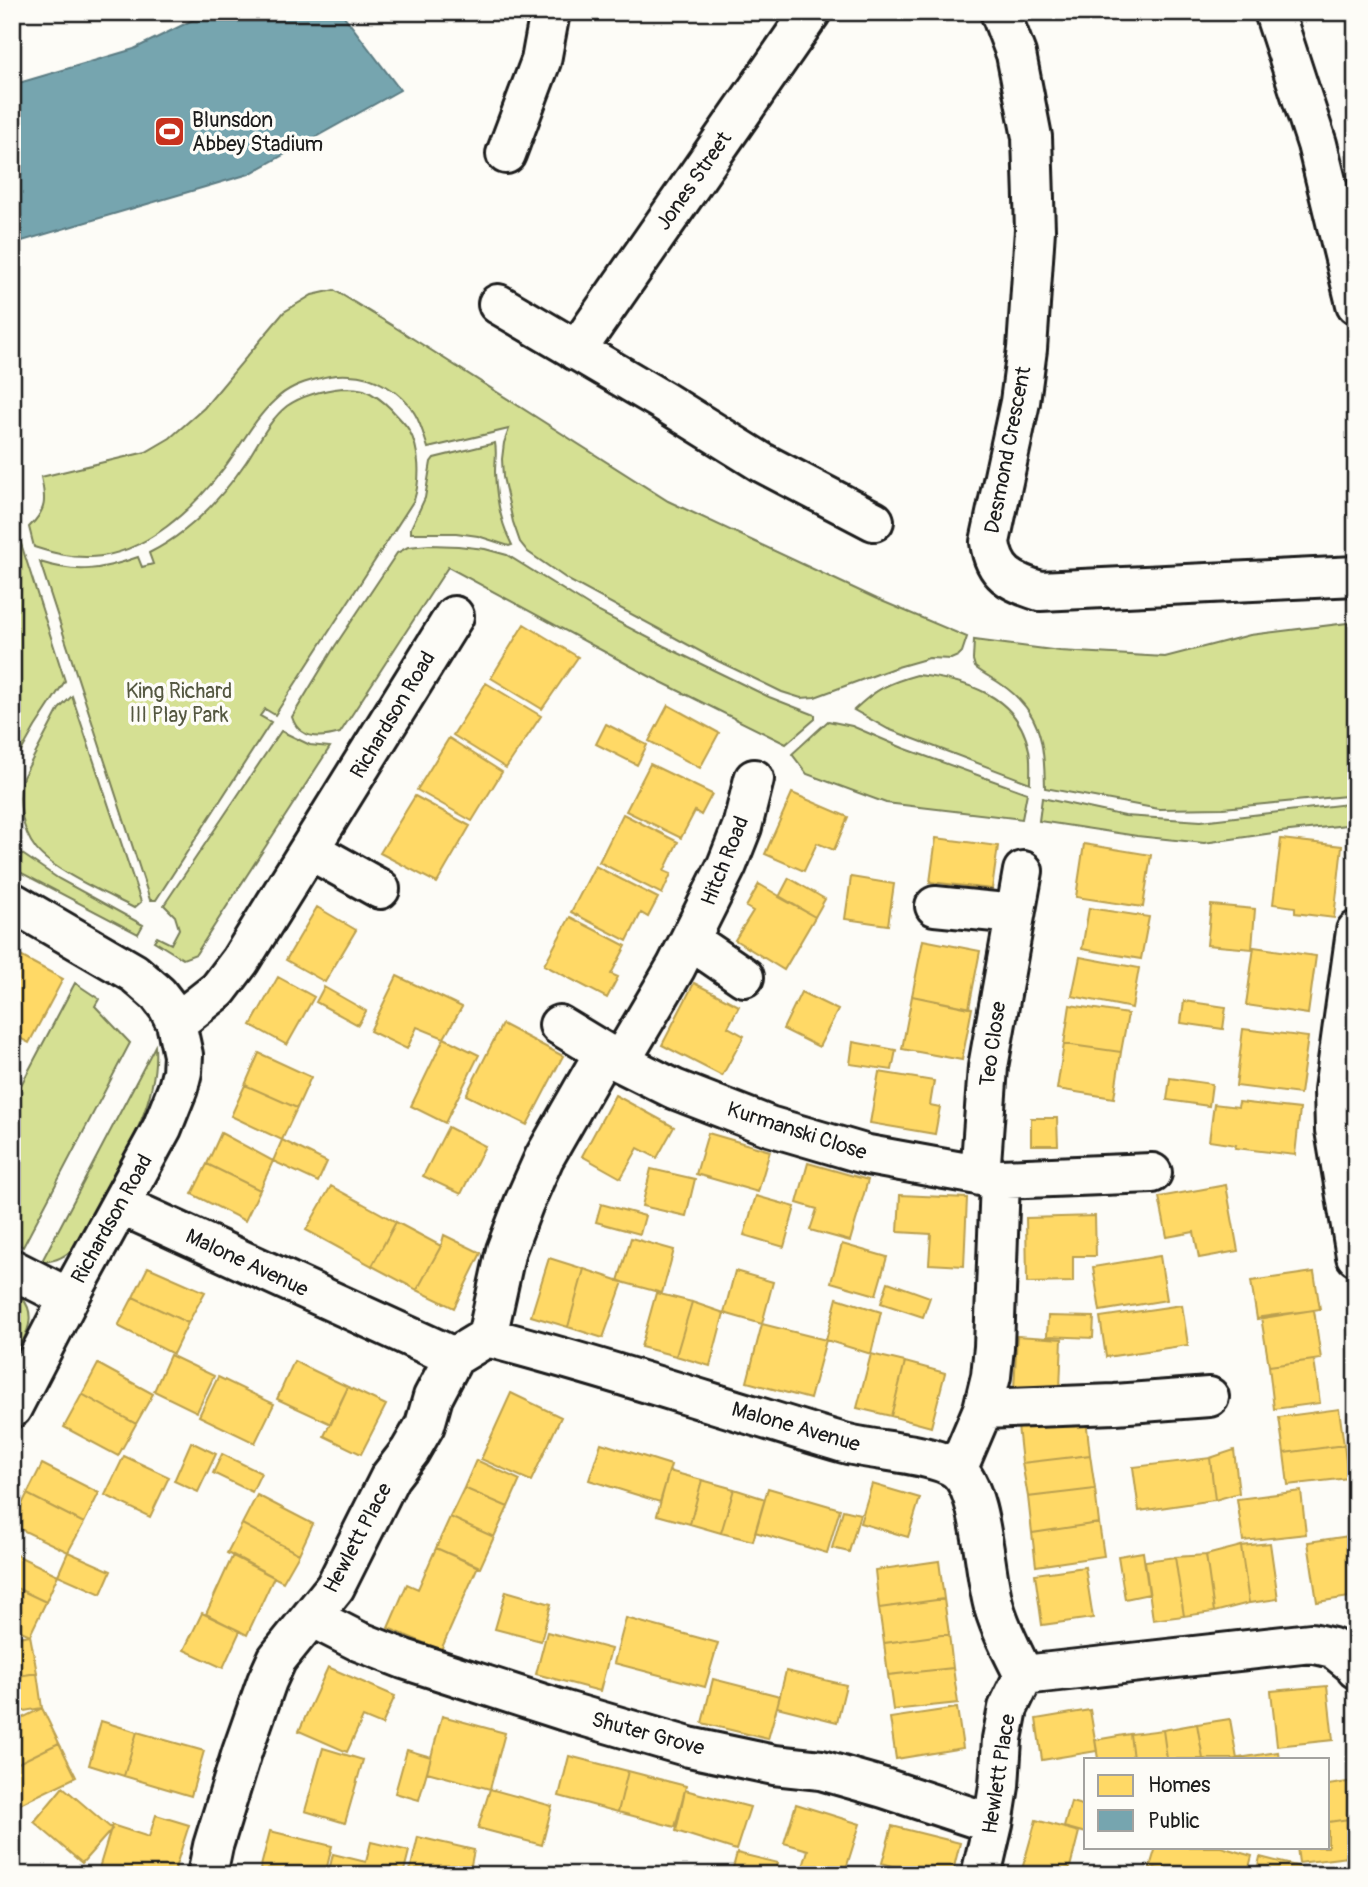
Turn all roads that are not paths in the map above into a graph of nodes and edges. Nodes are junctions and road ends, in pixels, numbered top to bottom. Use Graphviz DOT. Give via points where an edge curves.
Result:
graph roads {
  1 [pos="550,12"];
  2 [pos="811,12"];
  3 [pos="1000,12"];
  4 [pos="1274,12"];
  5 [pos="506,154"];
  6 [pos="498,304"];
  7 [pos="1356,304"];
  8 [pos="576,351"];
  9 [pos="874,521"];
  10 [pos="1356,576"];
  11 [pos="454,616"];
  12 [pos="754,779"];
  13 [pos="310,850"];
  14 [pos="1023,871"];
  15 [pos="380,889"];
  16 [pos="12,902"];
  17 [pos="935,906"];
  18 [pos="1015,914"];
  19 [pos="1356,931"];
  20 [pos="690,940"];
  21 [pos="744,977"];
  22 [pos="176,1023"];
  23 [pos="559,1025"];
  24 [pos="612,1058"];
  25 [pos="1152,1173"];
  26 [pos="990,1178"];
  27 [pos="121,1205"];
  28 [pos="1356,1256"];
  29 [pos="12,1269"];
  30 [pos="69,1298"];
  31 [pos="487,1337"];
  32 [pos="454,1357"];
  33 [pos="1209,1397"];
  34 [pos="12,1408"];
  35 [pos="983,1409"];
  36 [pos="957,1470"];
  37 [pos="311,1617"];
  38 [pos="1355,1666"];
  39 [pos="1024,1675"];
  40 [pos="993,1824"];
  41 [pos="207,1875"];
  42 [pos="981,1875"];
  1 -- 5 [label="street" via="541,61"];
  2 -- 8 [label="street, Jones Street"];
  3 -- 10 [label="street, Desmond Crescent" via="1016,54 1032,137 1035,230 1023,383 990,542 995,564 1010,578 1040,591"];
  4 -- 7 [label="street" via="1317,144"];
  6 -- 8 [label="street"];
  8 -- 9 [label="street" via="761,462"];
  11 -- 13 [label="street, Richardson Road"];
  12 -- 20 [label="street, Hitch Road" via="727,865"];
  13 -- 15 [label="street"];
  13 -- 22 [label="street, Richardson Road" via="230,976"];
  14 -- 18 [label="street, Teo Close"];
  16 -- 22 [label="street, Richardson Road" via="134,973 158,994"];
  17 -- 18 [label="street"];
  18 -- 26 [label="street, Teo Close" via="988,1067"];
  19 -- 28 [label="street" via="1334,1090 1335,1130"];
  20 -- 21 [label="street"];
  20 -- 24 [label="street, Hitch Road"];
  22 -- 27 [label="street, Richardson Road" via="183,1055 178,1088"];
  23 -- 24 [label="street, Kurmanski Close"];
  24 -- 26 [label="street, Kurmanski Close" via="674,1089 769,1126 868,1155"];
  24 -- 31 [label="street" via="544,1158 506,1250"];
  25 -- 26 [label="street, Kurmanski Close"];
  26 -- 35 [label="street" via="994,1347"];
  27 -- 30 [label="street, Richardson Road"];
  27 -- 32 [label="street, Malone Avenue"];
  29 -- 30 [label="street"];
  30 -- 34 [label="street, Richardson Road"];
  31 -- 32 [label="street"];
  31 -- 36 [label="street, Malone Avenue" via="847,1444 934,1460"];
  32 -- 37 [label="street, Hewlett Place" via="433,1397 425,1425 390,1477 335,1587"];
  33 -- 35 [label="street"];
  35 -- 36 [label="street"];
  36 -- 39 [label="street" via="973,1502 993,1606"];
  37 -- 40 [label="street, Shuter Grove" via="404,1659 562,1710 689,1747 821,1770"];
  37 -- 41 [label="street, Hewlett Place" via="277,1659 267,1681"];
  38 -- 39 [label="street" via="1333,1648 1311,1643"];
  39 -- 40 [label="street, Hewlett Place" via="1006,1718"];
  40 -- 42 [label="street, Hewlett Place"];
}
